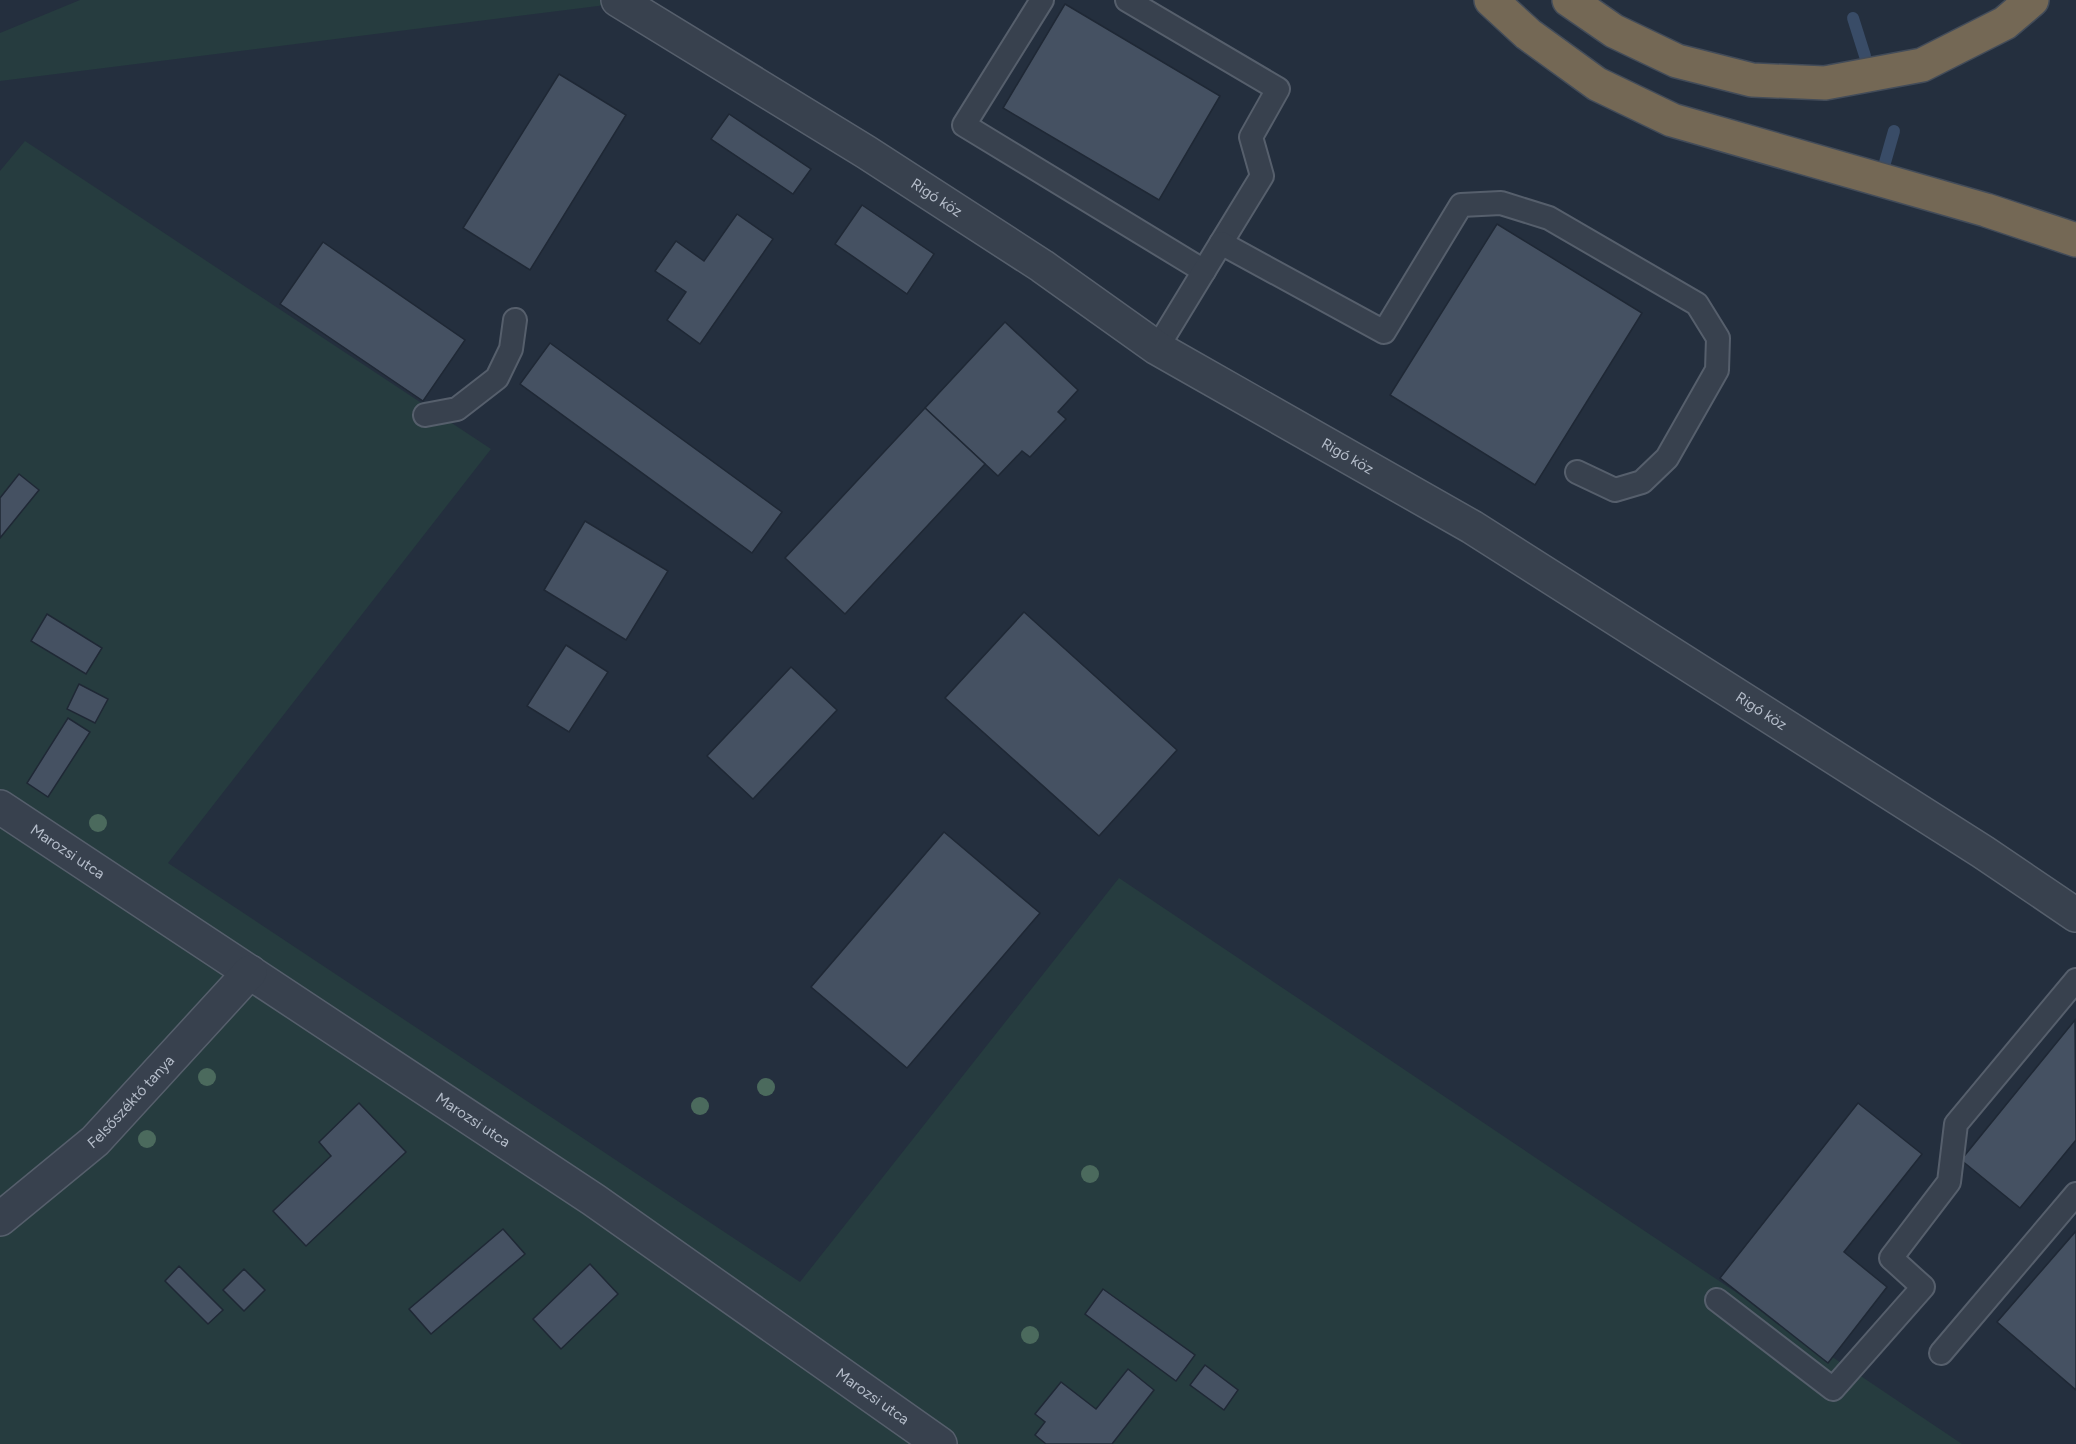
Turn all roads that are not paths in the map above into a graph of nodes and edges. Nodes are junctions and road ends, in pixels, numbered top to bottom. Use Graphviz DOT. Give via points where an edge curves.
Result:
graph roads {
  1 [pos="618,0"];
  2 [pos="1042,0"];
  3 [pos="1127,0"];
  4 [pos="1491,0"];
  5 [pos="1569,0"];
  6 [pos="2032,0"];
  7 [pos="2076,240"];
  8 [pos="1221,243"];
  9 [pos="1204,272"];
  10 [pos="515,320"];
  11 [pos="1157,348"];
  12 [pos="425,415"];
  13 [pos="1577,472"];
  14 [pos="0,807"];
  15 [pos="2076,915"];
  16 [pos="250,972"];
  17 [pos="2076,980"];
  18 [pos="2076,1194"];
  19 [pos="0,1219"];
  20 [pos="1717,1300"];
  21 [pos="1941,1353"];
  22 [pos="940,1444"];
  1 -- 11 [label="street, Rigó köz" via="866,152 1042,266"];
  2 -- 9 [label="lane" via="964,125"];
  3 -- 8 [label="lane" via="1278,88 1251,137 1262,176"];
  4 -- 7 [label="highway" via="1528,34 1597,84 1672,120"];
  5 -- 6 [label="highway" via="1614,31 1677,61 1752,80 1825,83 1922,65 2005,23"];
  8 -- 9 [label="lane"];
  8 -- 13 [label="lane" via="1384,332 1461,205 1501,203 1549,218 1697,304 1718,338 1717,370 1667,458 1642,482 1615,490"];
  9 -- 11 [label="lane"];
  10 -- 12 [label="lane" via="511,350 497,378 457,409"];
  11 -- 15 [label="street, Rigó köz" via="1472,527"];
  14 -- 16 [label="street, Marozsi utca"];
  16 -- 19 [label="street, Felsőszéktó tanya" via="95,1141"];
  16 -- 22 [label="street, Marozsi utca" via="594,1200"];
  17 -- 20 [label="lane" via="1956,1124 1949,1182 1891,1258 1923,1287 1833,1389"];
  18 -- 21 [label="lane"];
}
